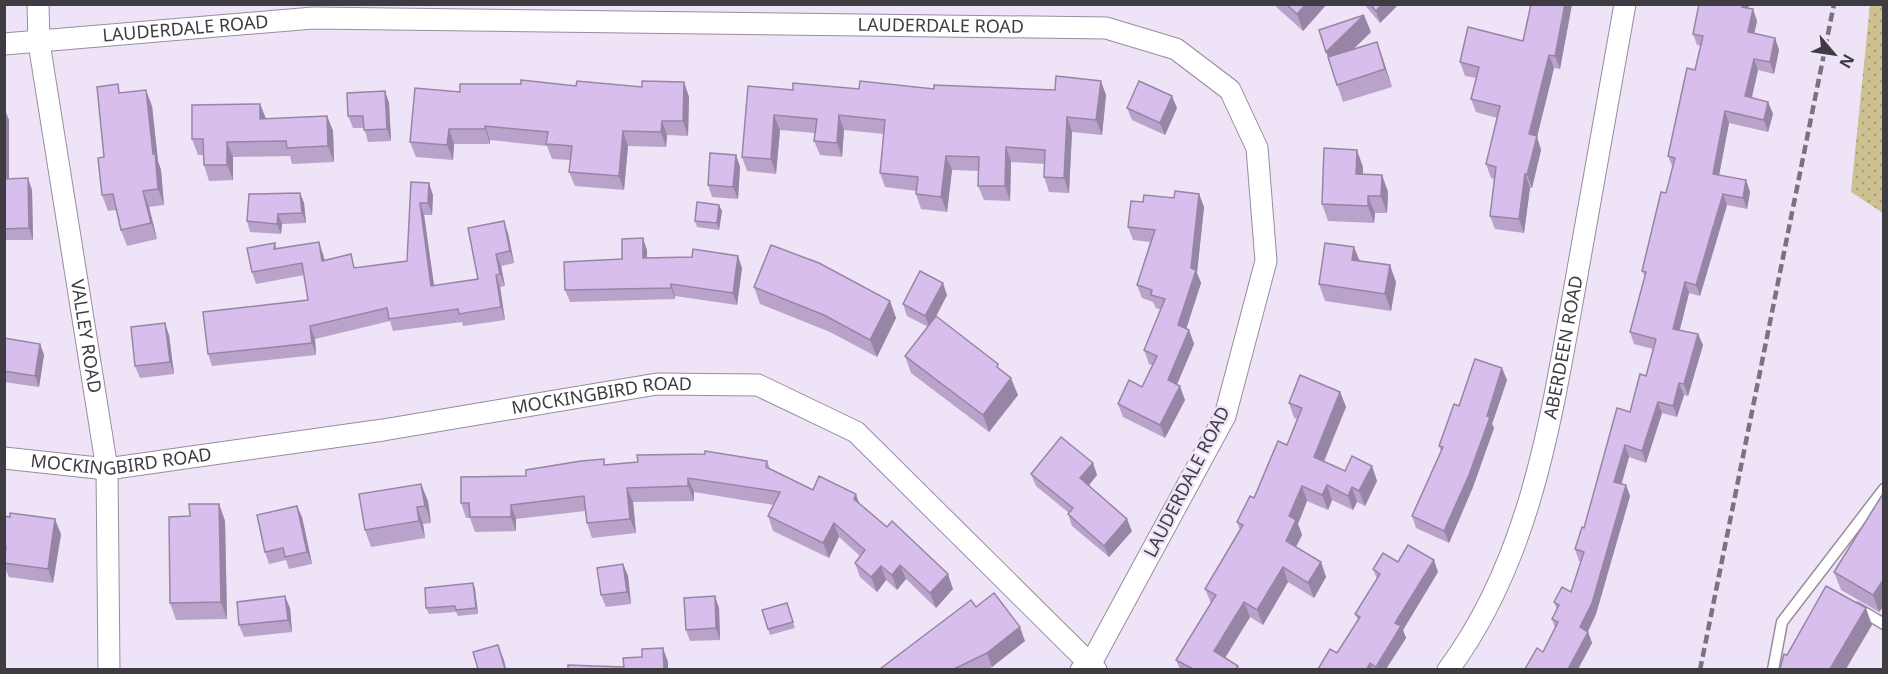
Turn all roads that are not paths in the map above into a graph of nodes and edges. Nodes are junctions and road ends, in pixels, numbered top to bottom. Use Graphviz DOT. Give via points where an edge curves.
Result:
graph roads {
  1 [pos="38,4"];
  2 [pos="1625,4"];
  3 [pos="39,43"];
  4 [pos="4,44"];
  5 [pos="4,458"];
  6 [pos="107,469"];
  7 [pos="1884,489"];
  8 [pos="1813,582"];
  9 [pos="1823,588"];
  10 [pos="1843,600"];
  11 [pos="1884,624"];
  12 [pos="1089,668"];
  13 [pos="109,669"];
  14 [pos="1448,669"];
  15 [pos="1773,669"];
  1 -- 3 [label="street, VALLEY ROAD"];
  2 -- 14 [label="street, ABERDEEN ROAD" via="1547,440 1513,552 1472,637"];
  3 -- 4 [label="street, LAUDERDALE ROAD"];
  3 -- 6 [label="street, VALLEY ROAD"];
  3 -- 12 [label="street, LAUDERDALE ROAD" via="313,18 1106,28 1176,49 1230,90 1257,148 1266,261 1225,416"];
  5 -- 6 [label="street, MOCKINGBIRD ROAD"];
  6 -- 12 [label="street, MOCKINGBIRD ROAD" via="383,430 657,384 758,385 856,432"];
  6 -- 13 [label="street, VALLEY ROAD"];
  7 -- 8 [label="lane"];
  8 -- 9 [label="lane"];
  8 -- 15 [label="lane" via="1782,622"];
  10 -- 11 [label="lane"];
}
